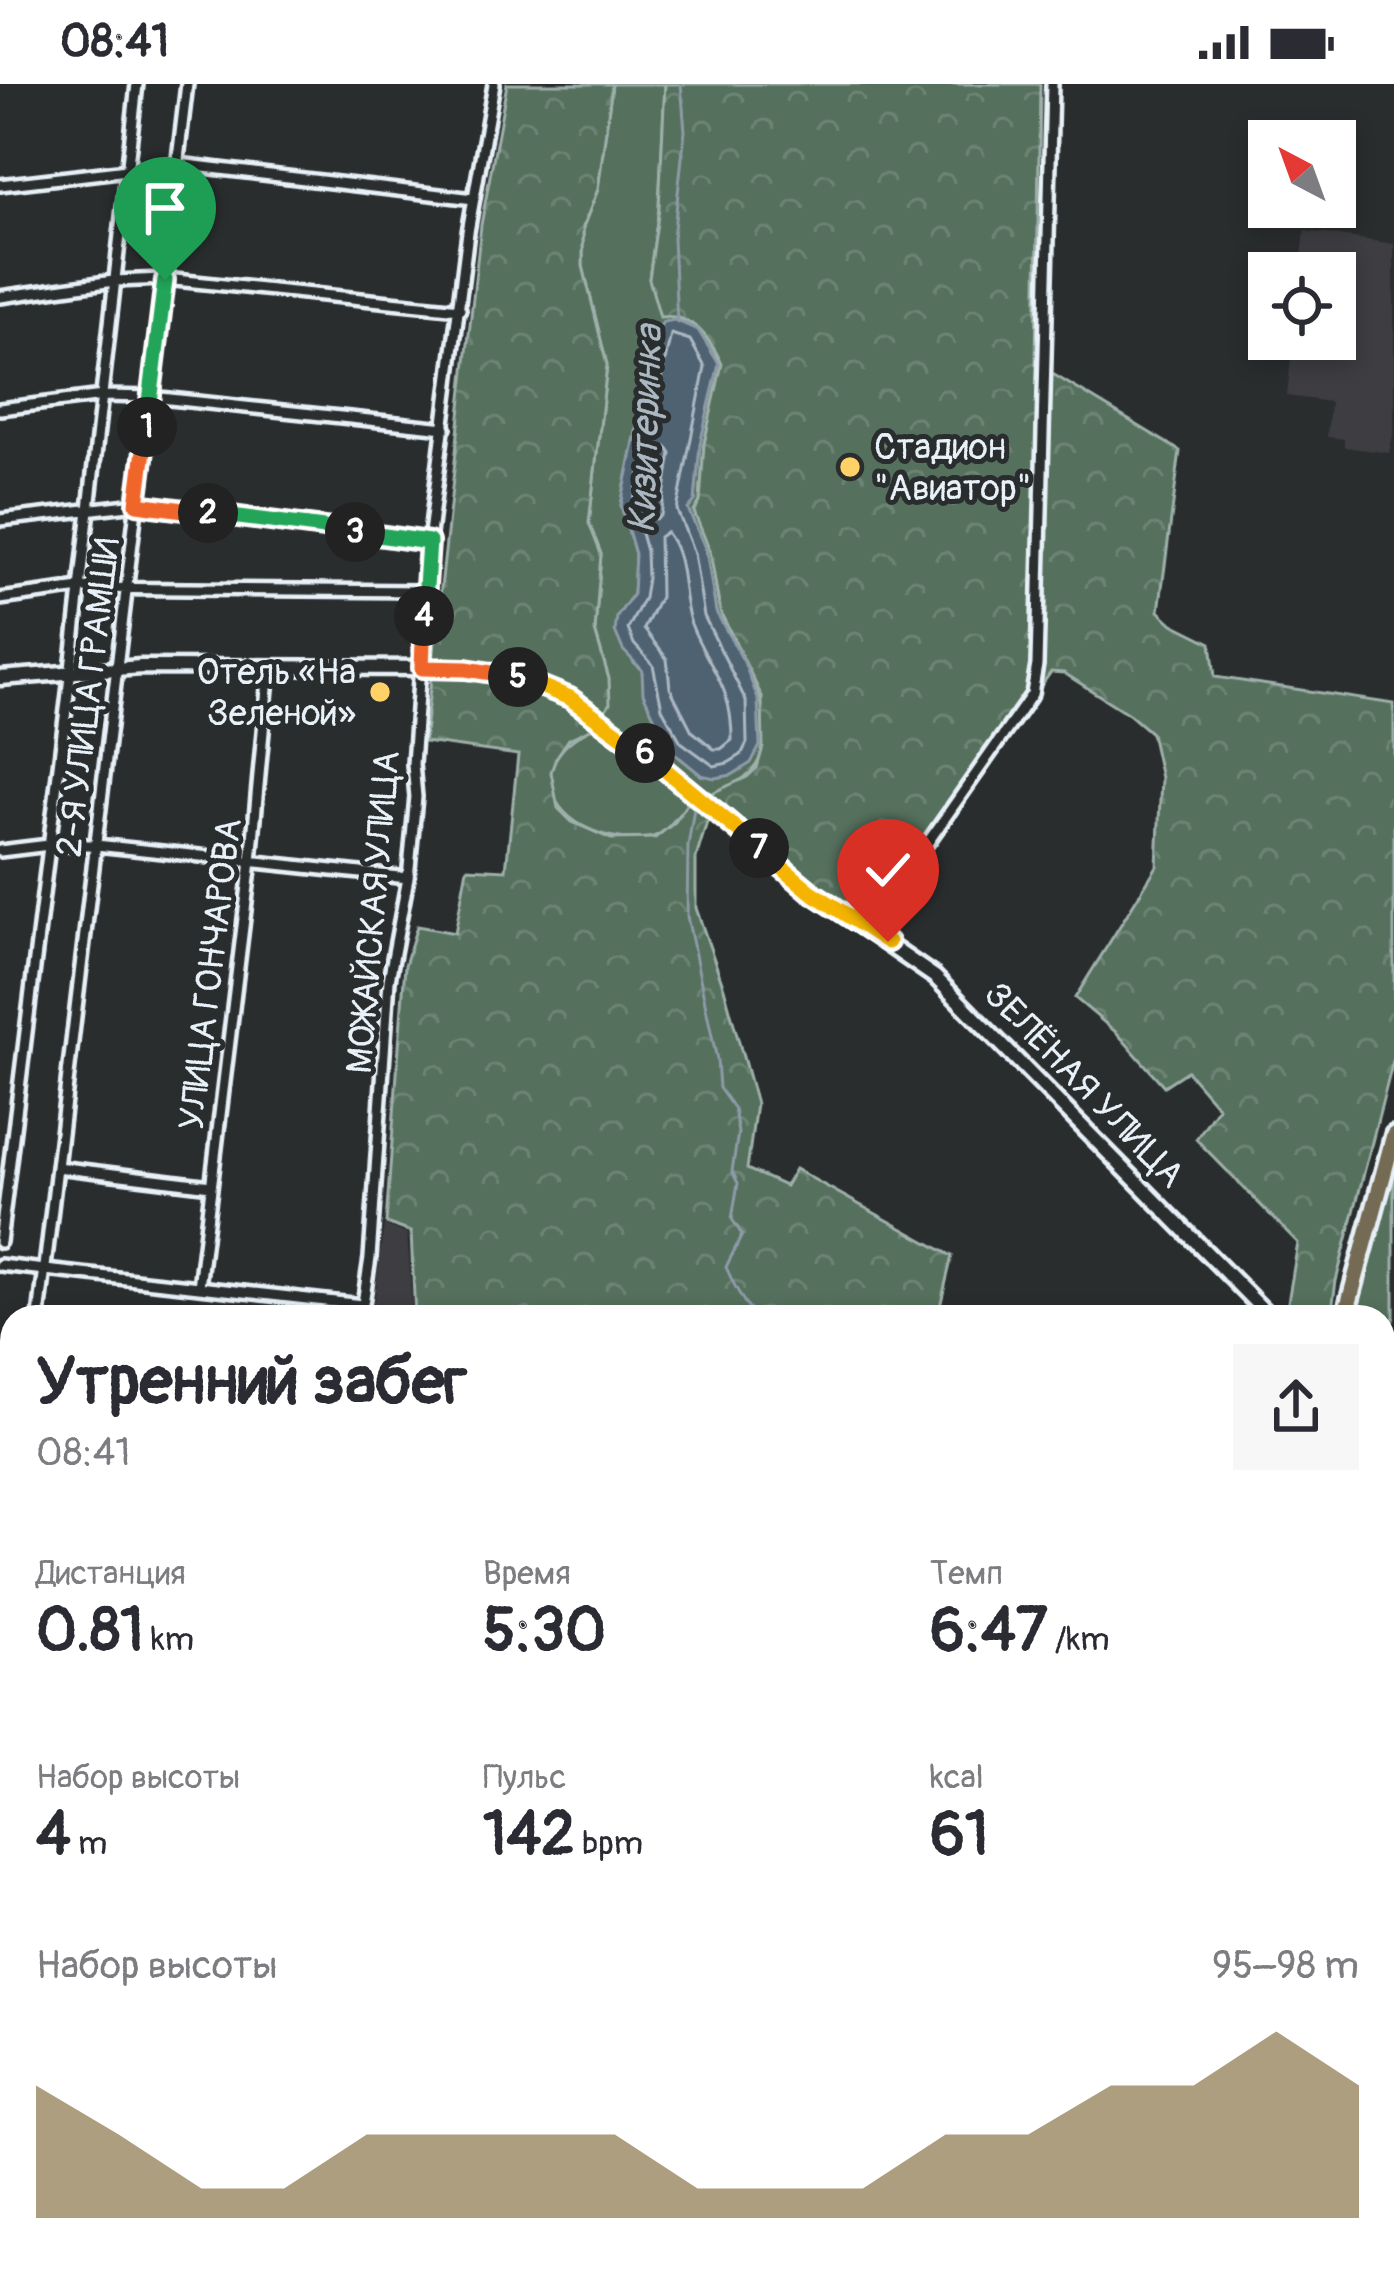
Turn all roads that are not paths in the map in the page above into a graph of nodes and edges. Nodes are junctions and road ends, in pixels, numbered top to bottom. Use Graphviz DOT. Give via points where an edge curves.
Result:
graph roads {
  1 [pos="137,84"];
  2 [pos="187,84"];
  3 [pos="494,84"];
  4 [pos="1052,84"];
  5 [pos="178,164"];
  6 [pos="128,167"];
  7 [pos="0,184"];
  8 [pos="474,199"];
  9 [pos="165,280"];
  10 [pos="114,281"];
  11 [pos="0,297"];
  12 [pos="460,309"];
  13 [pos="103,396"];
  14 [pos="151,397"];
  15 [pos="0,409"];
  16 [pos="446,428"];
  17 [pos="137,504"];
  18 [pos="88,507"];
  19 [pos="0,520"];
  20 [pos="429,542"];
  21 [pos="80,588"];
  22 [pos="425,591"];
  23 [pos="128,592"];
  24 [pos="0,599"];
  25 [pos="118,667"];
  26 [pos="269,667"];
  27 [pos="419,668"];
  28 [pos="71,670"];
  29 [pos="0,678"];
  30 [pos="49,845"];
  31 [pos="96,845"];
  32 [pos="0,851"];
  33 [pos="251,861"];
  34 [pos="408,878"];
  35 [pos="867,929"];
  36 [pos="1394,1135"];
  37 [pos="57,1166"];
  38 [pos="211,1186"];
  39 [pos="0,1242"];
  40 [pos="0,1265"];
  41 [pos="44,1270"];
  42 [pos="199,1287"];
  43 [pos="40,1305"];
  44 [pos="320,1305"];
  45 [pos="362,1305"];
  46 [pos="1258,1305"];
  47 [pos="1348,1305"];
  1 -- 6 [label="street"];
  2 -- 5 [label="street, 2-Я УЛИЦА ГРАМШИ"];
  3 -- 8 [label="street, МОЖАЙСКАЯ УЛИЦА"];
  4 -- 35 [label="street" via="1032,694"];
  5 -- 6 [label="street"];
  5 -- 8 [label="street"];
  5 -- 9 [label="street, 2-Я УЛИЦА ГРАМШИ"];
  6 -- 7 [label="street"];
  6 -- 10 [label="street"];
  8 -- 12 [label="street, МОЖАЙСКАЯ УЛИЦА"];
  9 -- 10 [label="street"];
  9 -- 12 [label="street"];
  9 -- 14 [label="street, 2-Я УЛИЦА ГРАМШИ"];
  10 -- 11 [label="street"];
  10 -- 13 [label="street"];
  12 -- 16 [label="street, МОЖАЙСКАЯ УЛИЦА"];
  13 -- 14 [label="street"];
  13 -- 15 [label="street"];
  13 -- 18 [label="street"];
  14 -- 16 [label="street"];
  14 -- 17 [label="street, 2-Я УЛИЦА ГРАМШИ"];
  16 -- 20 [label="street, МОЖАЙСКАЯ УЛИЦА"];
  17 -- 18 [label="street"];
  17 -- 20 [label="street"];
  17 -- 23 [label="street, 2-Я УЛИЦА ГРАМШИ"];
  18 -- 19 [label="street"];
  18 -- 21 [label="street"];
  20 -- 22 [label="street, МОЖАЙСКАЯ УЛИЦА"];
  21 -- 23 [label="street"];
  21 -- 24 [label="street"];
  21 -- 28 [label="street"];
  22 -- 23 [label="street"];
  22 -- 27 [label="street, МОЖАЙСКАЯ УЛИЦА"];
  23 -- 25 [label="street, 2-Я УЛИЦА ГРАМШИ"];
  25 -- 26 [label="street, ЗЕЛЁНАЯ УЛИЦА"];
  25 -- 28 [label="street, ЗЕЛЁНАЯ УЛИЦА"];
  25 -- 31 [label="street, 2-Я УЛИЦА ГРАМШИ"];
  26 -- 27 [label="street, ЗЕЛЁНАЯ УЛИЦА"];
  26 -- 33 [label="street, УЛИЦА ГОНЧАРОВА"];
  27 -- 34 [label="street, МОЖАЙСКАЯ УЛИЦА"];
  27 -- 35 [label="street, ЗЕЛЁНАЯ УЛИЦА" via="506,674 570,698"];
  28 -- 29 [label="street, ЗЕЛЁНАЯ УЛИЦА"];
  28 -- 30 [label="street"];
  30 -- 31 [label="street"];
  30 -- 32 [label="street"];
  30 -- 39 [label="street"];
  31 -- 33 [label="street"];
  31 -- 37 [label="street, 2-Я УЛИЦА ГРАМШИ"];
  33 -- 34 [label="street"];
  33 -- 38 [label="street, УЛИЦА ГОНЧАРОВА"];
  34 -- 45 [label="street, МОЖАЙСКАЯ УЛИЦА" via="389,980"];
  35 -- 46 [label="street, ЗЕЛЁНАЯ УЛИЦА" via="969,1008"];
  36 -- 47 [label="main road"];
  37 -- 38 [label="street"];
  37 -- 41 [label="street, 2-Я УЛИЦА ГРАМШИ"];
  38 -- 42 [label="street, УЛИЦА ГОНЧАРОВА"];
  40 -- 41 [label="street"];
  41 -- 42 [label="street"];
  41 -- 43 [label="street, 2-Я УЛИЦА ГРАМШИ"];
  42 -- 44 [label="street"];
}
